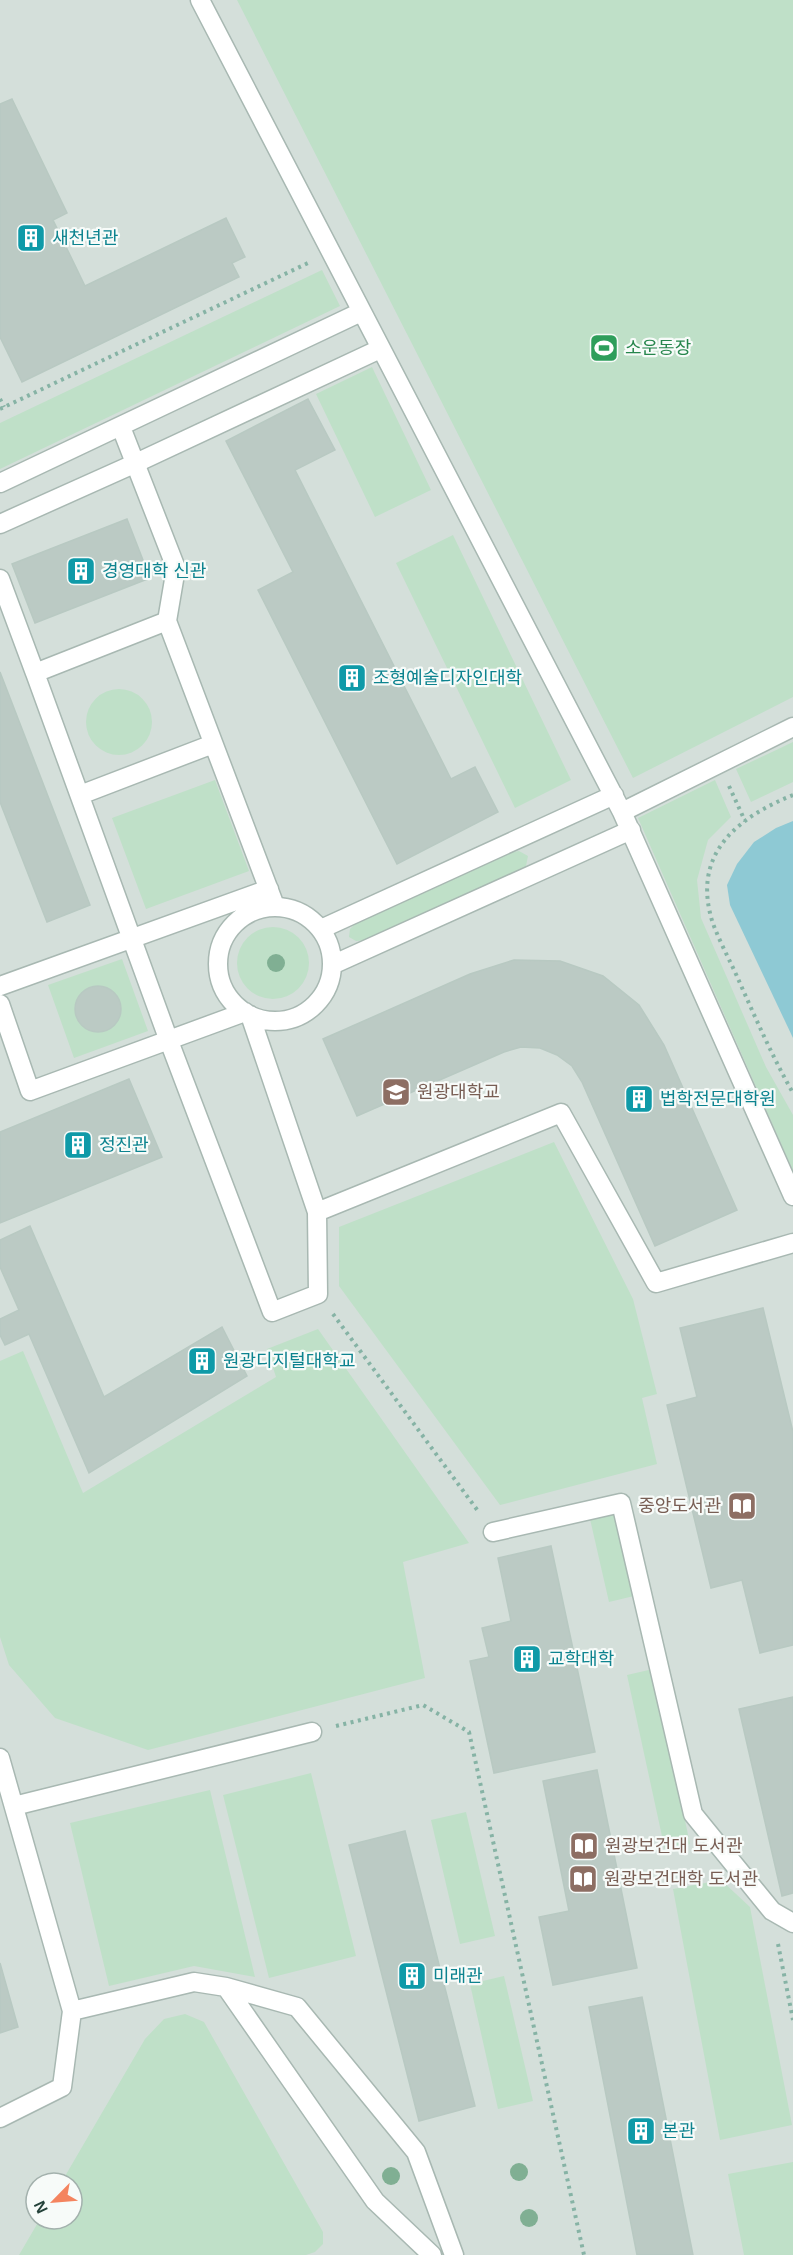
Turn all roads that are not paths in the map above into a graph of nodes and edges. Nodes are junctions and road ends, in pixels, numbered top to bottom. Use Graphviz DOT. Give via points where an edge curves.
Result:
graph roads {
  1 [pos="200,0"];
  2 [pos="361,312"];
  3 [pos="380,349"];
  4 [pos="121,427"];
  5 [pos="136,463"];
  6 [pos="0,483"];
  7 [pos="0,524"];
  8 [pos="0,579"];
  9 [pos="167,621"];
  10 [pos="35,673"];
  11 [pos="793,727"];
  12 [pos="213,744"];
  13 [pos="80,795"];
  14 [pos="618,803"];
  15 [pos="631,830"];
  16 [pos="272,898"];
  17 [pos="321,929"];
  18 [pos="133,939"];
  19 [pos="332,965"];
  20 [pos="0,986"];
  21 [pos="0,1004"];
  22 [pos="248,1014"];
  23 [pos="169,1041"];
  24 [pos="793,1196"];
  25 [pos="317,1212"];
  26 [pos="793,1243"];
  27 [pos="493,1532"];
  28 [pos="312,1732"];
  29 [pos="0,1758"];
  30 [pos="14,1806"];
  31 [pos="793,1923"];
  32 [pos="226,1987"];
  33 [pos="72,2011"];
  34 [pos="0,2118"];
  35 [pos="432,2255"];
  36 [pos="454,2255"];
  1 -- 2 [label="lane"];
  2 -- 3 [label="lane"];
  2 -- 4 [label="lane"];
  3 -- 5 [label="lane"];
  3 -- 14 [label="lane"];
  4 -- 5 [label="lane"];
  4 -- 6 [label="lane"];
  5 -- 7 [label="lane"];
  5 -- 9 [label="lane" via="176,568"];
  8 -- 10 [label="lane"];
  9 -- 10 [label="lane"];
  9 -- 12 [label="lane"];
  10 -- 13 [label="lane"];
  11 -- 14 [label="lane" via="718,764"];
  12 -- 13 [label="lane"];
  12 -- 16 [label="lane"];
  13 -- 18 [label="lane"];
  14 -- 15 [label="lane"];
  14 -- 17 [label="lane"];
  15 -- 19 [label="lane"];
  15 -- 24 [label="lane"];
  16 -- 17 [label="lane"];
  16 -- 18 [label="lane"];
  16 -- 22 [label="lane" via="238,919 225,934 219,952 218,972 224,991"];
  17 -- 19 [label="lane" via="332,953"];
  18 -- 20 [label="lane"];
  18 -- 23 [label="lane"];
  19 -- 22 [label="lane" via="327,989 317,1004 302,1015 267,1021"];
  21 -- 23 [label="lane" via="30,1091"];
  22 -- 23 [label="lane"];
  22 -- 25 [label="lane"];
  23 -- 25 [label="lane" via="272,1312 318,1294"];
  25 -- 26 [label="lane" via="561,1113 656,1283"];
  27 -- 31 [label="lane" via="621,1503 693,1814 772,1911"];
  28 -- 30 [label="lane"];
  29 -- 30 [label="lane"];
  30 -- 33 [label="lane"];
  32 -- 33 [label="lane" via="194,1982"];
  32 -- 35 [label="lane" via="375,2201"];
  32 -- 36 [label="lane" via="297,2007 416,2152"];
  33 -- 34 [label="lane" via="62,2087"];
}
